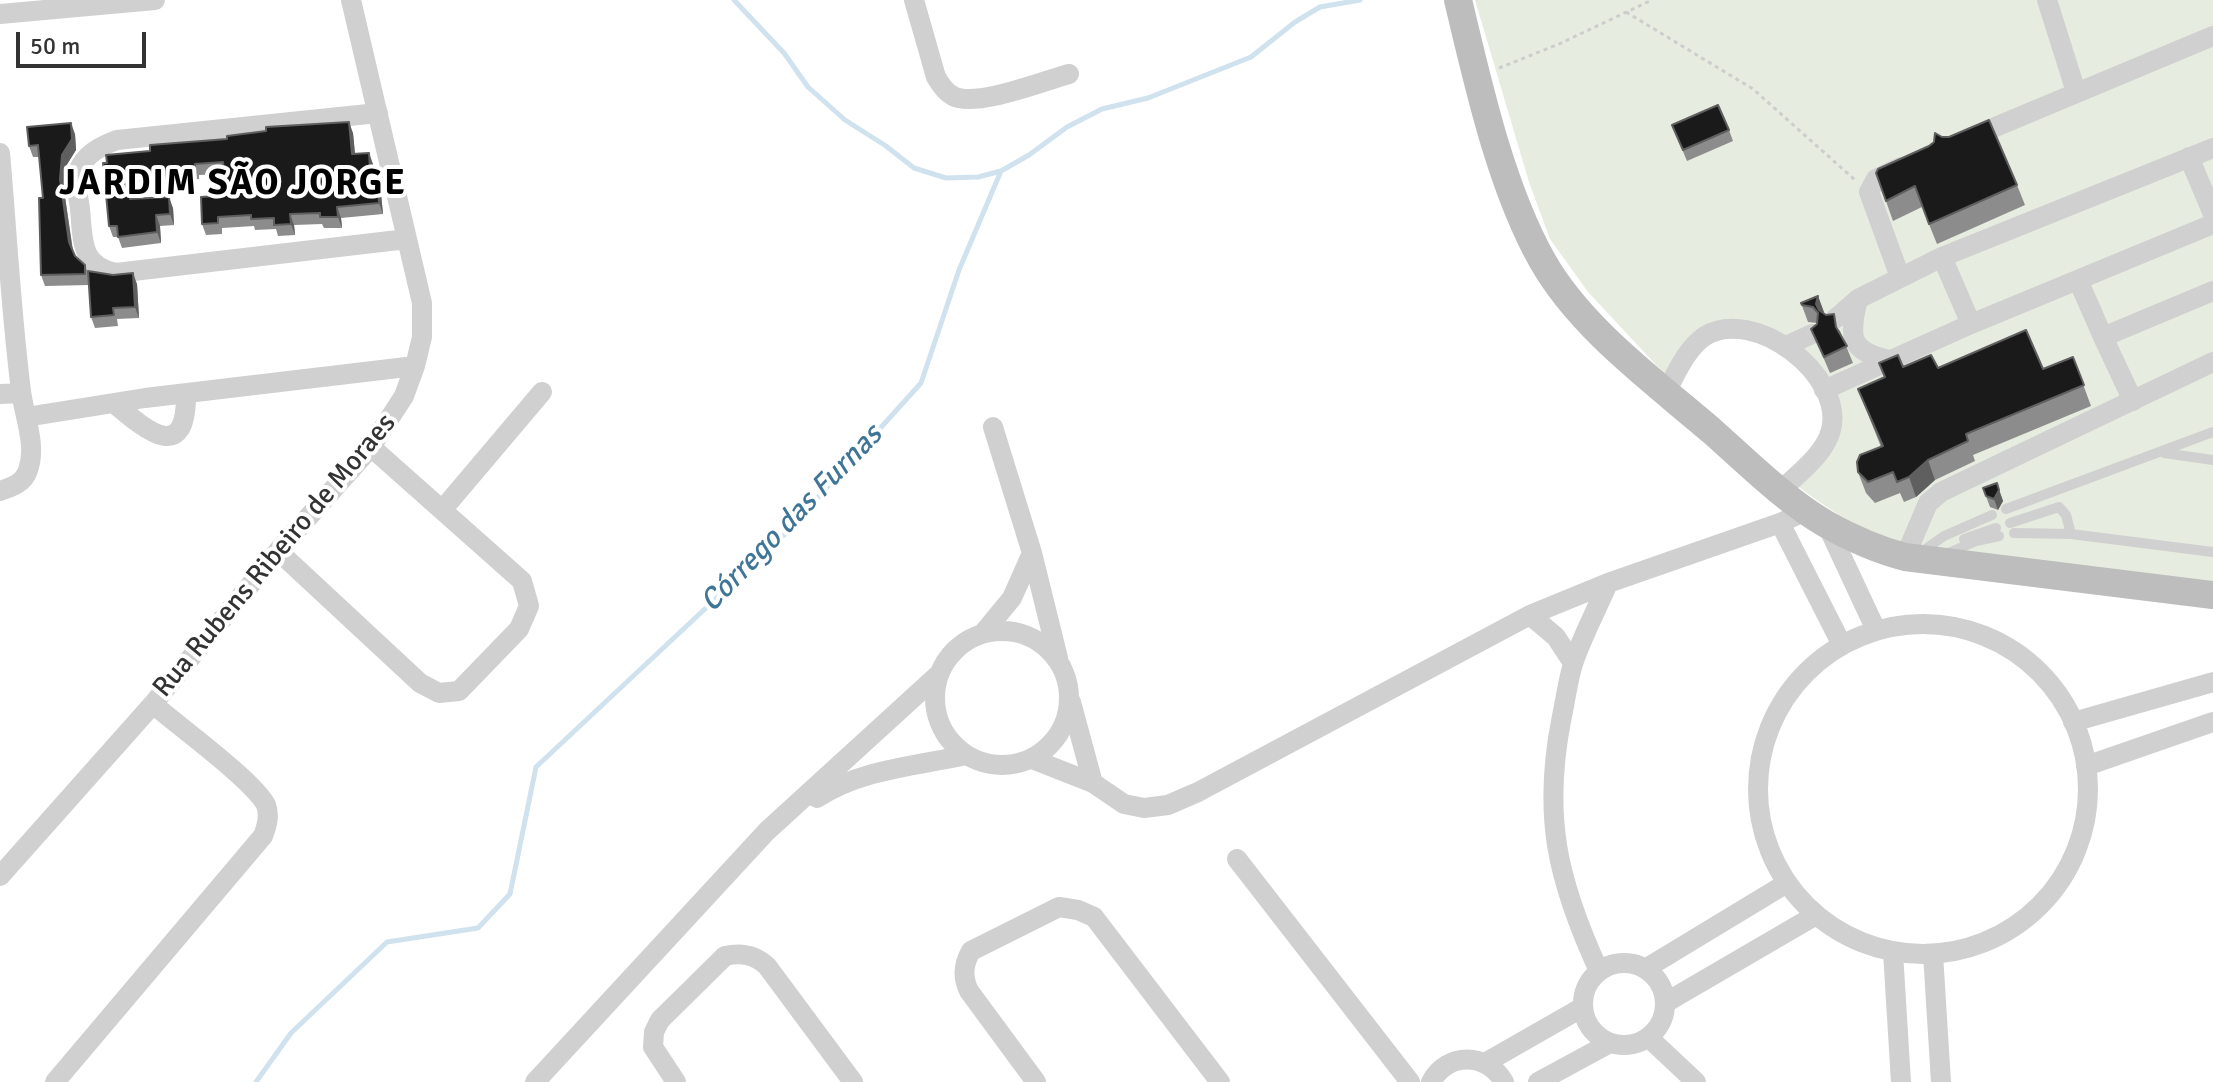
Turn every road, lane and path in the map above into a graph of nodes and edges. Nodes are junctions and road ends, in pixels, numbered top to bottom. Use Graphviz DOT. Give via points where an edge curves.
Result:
graph roads {
  1 [pos="155,0"];
  2 [pos="351,0"];
  3 [pos="914,0"];
  4 [pos="1458,0"];
  5 [pos="1652,0"];
  6 [pos="2047,0"];
  7 [pos="1626,12"];
  8 [pos="0,14"];
  9 [pos="2213,36"];
  10 [pos="1069,74"];
  11 [pos="1477,79"];
  12 [pos="2076,92"];
  13 [pos="378,113"];
  14 [pos="1952,145"];
  15 [pos="2213,148"];
  16 [pos="0,153"];
  17 [pos="2189,157"];
  18 [pos="1916,160"];
  19 [pos="1869,192"];
  20 [pos="2213,214"];
  21 [pos="2213,224"];
  22 [pos="407,239"];
  23 [pos="1942,257"];
  24 [pos="1900,277"];
  25 [pos="2078,280"];
  26 [pos="2213,291"];
  27 [pos="1858,299"];
  28 [pos="1835,319"];
  29 [pos="1971,324"];
  30 [pos="1812,334"];
  31 [pos="2103,337"];
  32 [pos="1786,346"];
  33 [pos="1889,360"];
  34 [pos="2213,362"];
  35 [pos="415,366"];
  36 [pos="1824,390"];
  37 [pos="542,392"];
  38 [pos="1666,392"];
  39 [pos="21,393"];
  40 [pos="186,393"];
  41 [pos="0,394"];
  42 [pos="2133,401"];
  43 [pos="115,404"];
  44 [pos="26,417"];
  45 [pos="993,427"];
  46 [pos="2213,432"];
  47 [pos="371,447"];
  48 [pos="2160,452"];
  49 [pos="2213,460"];
  50 [pos="0,491"];
  51 [pos="1780,491"];
  52 [pos="443,509"];
  53 [pos="2006,509"];
  54 [pos="1992,515"];
  55 [pos="1816,518"];
  56 [pos="1780,523"];
  57 [pos="1998,532"];
  58 [pos="2071,534"];
  59 [pos="278,551"];
  60 [pos="2213,552"];
  61 [pos="1032,553"];
  62 [pos="1925,557"];
  63 [pos="1608,583"];
  64 [pos="2213,595"];
  65 [pos="1530,615"];
  66 [pos="1876,630"];
  67 [pos="984,632"];
  68 [pos="1842,645"];
  69 [pos="1059,662"];
  70 [pos="1573,663"];
  71 [pos="938,675"];
  72 [pos="2213,682"];
  73 [pos="1069,695"];
  74 [pos="153,704"];
  75 [pos="2073,722"];
  76 [pos="2213,722"];
  77 [pos="966,755"];
  78 [pos="1032,759"];
  79 [pos="2086,766"];
  80 [pos="1093,783"];
  81 [pos="767,831"];
  82 [pos="1237,859"];
  83 [pos="3,865"];
  84 [pos="1787,883"];
  85 [pos="1816,915"];
  86 [pos="1893,952"];
  87 [pos="1933,954"];
  88 [pos="1645,969"];
  89 [pos="1599,971"];
  90 [pos="1665,1003"];
  91 [pos="1583,1007"];
  92 [pos="1648,1037"];
  93 [pos="1610,1043"];
  94 [pos="1485,1063"];
  95 [pos="55,1082"];
  96 [pos="535,1082"];
  97 [pos="676,1082"];
  98 [pos="853,1082"];
  99 [pos="1036,1082"];
  100 [pos="1220,1082"];
  101 [pos="1410,1082"];
  102 [pos="1431,1082"];
  103 [pos="1504,1082"];
  104 [pos="1538,1082"];
  105 [pos="1696,1082"];
  106 [pos="1901,1082"];
  107 [pos="1941,1082"];
  1 -- 8 [label="street"];
  2 -- 13 [label="street, Rua Rubens Ribeiro de Moraes"];
  3 -- 10 [label="street" via="931,60 942,86 953,96 982,98"];
  4 -- 11 [label="main road"];
  5 -- 7 [label="path"];
  6 -- 12 [label="street"];
  7 -- 11 [label="path"];
  7 -- 19 [label="path" via="1753,89"];
  9 -- 12 [label="street"];
  11 -- 38 [label="main road" via="1507,179 1541,259 1572,304"];
  12 -- 14 [label="street"];
  13 -- 22 [label="street, Rua Rubens Ribeiro de Moraes"];
  13 -- 22 [label="street" via="100,146 77,177 83,247 96,266 116,273"];
  15 -- 17 [label="street"];
  16 -- 39 [label="street"];
  17 -- 20 [label="street"];
  17 -- 23 [label="street"];
  18 -- 19 [label="street" via="1876,179"];
  19 -- 24 [label="street"];
  21 -- 25 [label="street"];
  22 -- 35 [label="street, Rua Rubens Ribeiro de Moraes" via="422,303"];
  23 -- 24 [label="street"];
  23 -- 29 [label="street"];
  24 -- 27 [label="street"];
  25 -- 29 [label="street"];
  25 -- 31 [label="street"];
  26 -- 31 [label="street"];
  27 -- 28 [label="street"];
  27 -- 33 [label="street" via="1852,328 1858,347"];
  29 -- 33 [label="street"];
  30 -- 32 [label="street"];
  31 -- 42 [label="street"];
  32 -- 36 [label="street"];
  32 -- 38 [label="street" via="1745,330 1717,331 1688,352"];
  33 -- 36 [label="street"];
  34 -- 42 [label="street"];
  35 -- 40 [label="street"];
  35 -- 47 [label="street, Rua Rubens Ribeiro de Moraes" via="404,396"];
  36 -- 51 [label="street" via="1832,413 1829,437"];
  37 -- 52 [label="street"];
  38 -- 51 [label="main road"];
  39 -- 41 [label="street"];
  39 -- 44 [label="street"];
  40 -- 43 [label="street"];
  40 -- 43 [label="street" via="183,425 169,437 152,433"];
  42 -- 62 [label="street" via="1934,497 1922,515"];
  43 -- 44 [label="street"];
  44 -- 50 [label="street" via="29,469 15,486"];
  45 -- 61 [label="street"];
  46 -- 48 [label="lane"];
  47 -- 52 [label="street"];
  47 -- 59 [label="street, Rua Rubens Ribeiro de Moraes"];
  48 -- 49 [label="lane"];
  48 -- 53 [label="lane"];
  51 -- 55 [label="main road"];
  52 -- 59 [label="street" via="522,581 529,606 519,629 459,691 449,694 420,683"];
  54 -- 62 [label="lane" via="1944,536"];
  55 -- 56 [label="street"];
  55 -- 62 [label="main road" via="1879,550"];
  55 -- 66 [label="street"];
  56 -- 63 [label="street"];
  56 -- 68 [label="street"];
  57 -- 62 [label="lane"];
  58 -- 58 [label="lane" via="2012,528 2059,507"];
  58 -- 60 [label="lane"];
  59 -- 74 [label="street, Rua Rubens Ribeiro de Moraes"];
  61 -- 67 [label="street" via="1012,598"];
  61 -- 69 [label="street"];
  62 -- 64 [label="main road"];
  63 -- 65 [label="street"];
  63 -- 70 [label="street"];
  65 -- 70 [label="street" via="1556,637"];
  65 -- 80 [label="street" via="1168,805 1124,804"];
  66 -- 68 [label="street"];
  66 -- 75 [label="street" via="1935,624 1992,639 2040,673"];
  67 -- 69 [label="street" via="1027,634"];
  67 -- 71 [label="street" via="964,641"];
  68 -- 84 [label="street" via="1791,690 1762,752 1761,820"];
  69 -- 73 [label="street"];
  70 -- 89 [label="street" via="1553,758 1553,821 1561,873"];
  71 -- 77 [label="street" via="938,720"];
  71 -- 81 [label="street"];
  72 -- 75 [label="street"];
  73 -- 78 [label="street" via="1063,727"];
  73 -- 80 [label="street"];
  74 -- 83 [label="street, Rua Rubens Ribeiro de Moraes"];
  74 -- 95 [label="street" via="249,785 265,803 267,825"];
  75 -- 79 [label="street"];
  76 -- 79 [label="street"];
  77 -- 78 [label="street" via="987,764"];
  77 -- 81 [label="street" via="873,773 836,786"];
  78 -- 80 [label="street"];
  79 -- 87 [label="street" via="2080,839 2042,903 2004,933 1958,951"];
  81 -- 96 [label="street"];
  82 -- 101 [label="street"];
  84 -- 85 [label="street"];
  84 -- 88 [label="street"];
  85 -- 86 [label="street" via="1852,939"];
  85 -- 90 [label="street"];
  86 -- 87 [label="street"];
  86 -- 106 [label="street"];
  87 -- 107 [label="street"];
  88 -- 89 [label="street" via="1620,963"];
  88 -- 90 [label="street" via="1662,989"];
  89 -- 91 [label="street" via="1589,983"];
  90 -- 92 [label="street" via="1657,1028"];
  91 -- 93 [label="street" via="1591,1029"];
  91 -- 94 [label="street"];
  92 -- 93 [label="street" via="1636,1043"];
  92 -- 105 [label="street"];
  93 -- 104 [label="street"];
  94 -- 102 [label="street" via="1450,1062"];
  94 -- 103 [label="street"];
  97 -- 98 [label="street" via="656,1054 656,1025 725,956 740,954 767,966"];
  99 -- 100 [label="street" via="969,991 964,966 971,951 1059,907 1094,917"];
}
